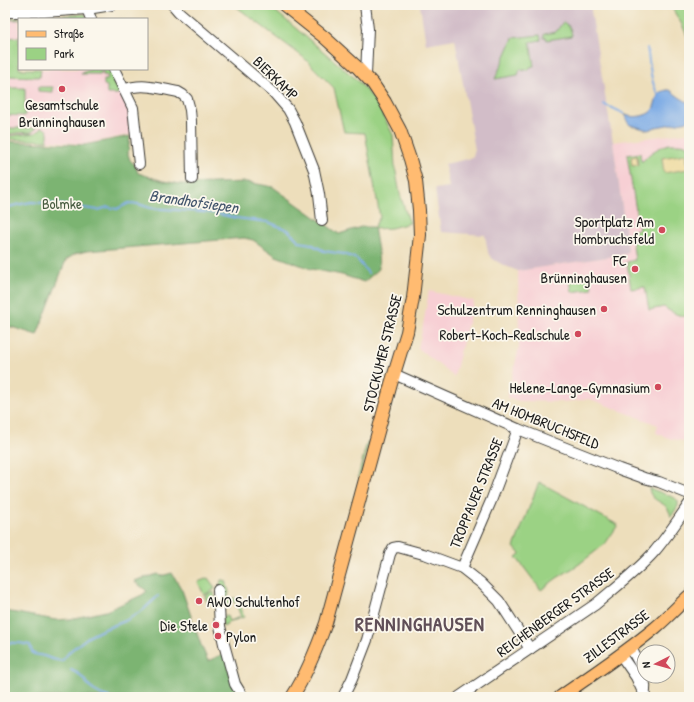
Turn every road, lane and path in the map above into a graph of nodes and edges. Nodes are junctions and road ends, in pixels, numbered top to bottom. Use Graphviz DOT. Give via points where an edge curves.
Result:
graph roads {
  1 [pos="112,5"];
  2 [pos="173,5"];
  3 [pos="284,5"];
  4 [pos="365,5"];
  5 [pos="89,11"];
  6 [pos="5,12"];
  7 [pos="114,70"];
  8 [pos="366,75"];
  9 [pos="124,90"];
  10 [pos="139,164"];
  11 [pos="192,179"];
  12 [pos="322,221"];
  13 [pos="394,374"];
  14 [pos="518,429"];
  15 [pos="689,494"];
  16 [pos="689,504"];
  17 [pos="462,568"];
  18 [pos="218,590"];
  19 [pos="689,596"];
  20 [pos="530,648"];
  21 [pos="625,651"];
  22 [pos="645,695"];
  23 [pos="296,696"];
  24 [pos="243,697"];
  25 [pos="343,697"];
  26 [pos="459,697"];
  27 [pos="560,697"];
  1 -- 5 [label="street"];
  2 -- 12 [label="street, BIERKAMP" via="274,93 288,109 314,170"];
  3 -- 8 [label="main road, STOCKUMER STRASSE"];
  4 -- 8 [label="street" via="368,20"];
  5 -- 6 [label="street"];
  7 -- 9 [label="street"];
  8 -- 13 [label="main road, STOCKUMER STRASSE" via="400,130 410,159 419,210 420,235 413,298 407,332"];
  9 -- 10 [label="street" via="133,108"];
  9 -- 11 [label="street" via="145,86 178,92 187,99 191,121"];
  13 -- 14 [label="street, AM HOMBRUCHSFELD"];
  13 -- 23 [label="main road, STOCKUMER STRASSE" via="326,623"];
  14 -- 15 [label="street, AM HOMBRUCHSFELD"];
  14 -- 17 [label="street, TROPPAUER STRASSE"];
  16 -- 20 [label="street, REICHENBERGER STRASSE" via="654,552 632,574 596,604"];
  17 -- 20 [label="street" via="499,601"];
  17 -- 25 [label="street" via="427,555 393,548 366,640"];
  18 -- 24 [label="street" via="224,644 235,684"];
  19 -- 21 [label="main road, ZILLESTRASSE" via="656,627"];
  20 -- 26 [label="street, REICHENBERGER STRASSE"];
  21 -- 22 [label="street" via="639,661"];
  21 -- 27 [label="main road, ZILLESTRASSE"];
}
